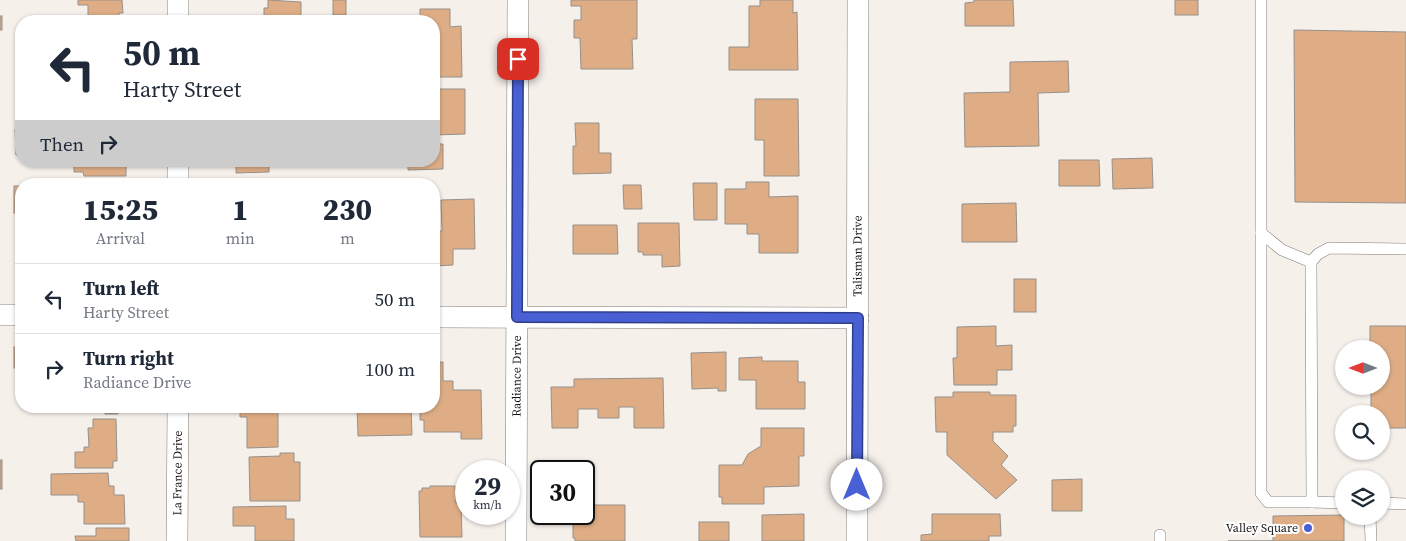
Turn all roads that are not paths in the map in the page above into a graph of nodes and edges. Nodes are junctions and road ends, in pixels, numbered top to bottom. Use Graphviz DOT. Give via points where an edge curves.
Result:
graph roads {
  1 [pos="178,0"];
  2 [pos="518,0"];
  3 [pos="858,0"];
  4 [pos="1261,0"];
  5 [pos="178,15"];
  6 [pos="1261,232"];
  7 [pos="1406,249"];
  8 [pos="1311,262"];
  9 [pos="0,315"];
  10 [pos="15,315"];
  11 [pos="440,317"];
  12 [pos="517,317"];
  13 [pos="858,318"];
  14 [pos="178,413"];
  15 [pos="1312,502"];
  16 [pos="1335,503"];
  17 [pos="1390,503"];
  18 [pos="1406,504"];
  19 [pos="1370,525"];
  20 [pos="177,541"];
  21 [pos="516,541"];
  22 [pos="857,541"];
  23 [pos="1371,541"];
  1 -- 5 [label="street"];
  2 -- 12 [label="street, Radiance Drive"];
  3 -- 13 [label="street, Talisman Drive"];
  4 -- 6 [label="lane"];
  6 -- 8 [label="lane" via="1282,250"];
  6 -- 15 [label="lane" via="1261,493 1268,502"];
  7 -- 8 [label="lane" via="1329,248"];
  8 -- 15 [label="lane"];
  9 -- 10 [label="street"];
  11 -- 12 [label="street"];
  12 -- 13 [label="street"];
  12 -- 21 [label="street, Radiance Drive"];
  13 -- 22 [label="street, Talisman Drive"];
  14 -- 20 [label="street, La France Drive"];
  15 -- 16 [label="lane"];
  17 -- 18 [label="lane"];
  19 -- 23 [label="lane"];
}
